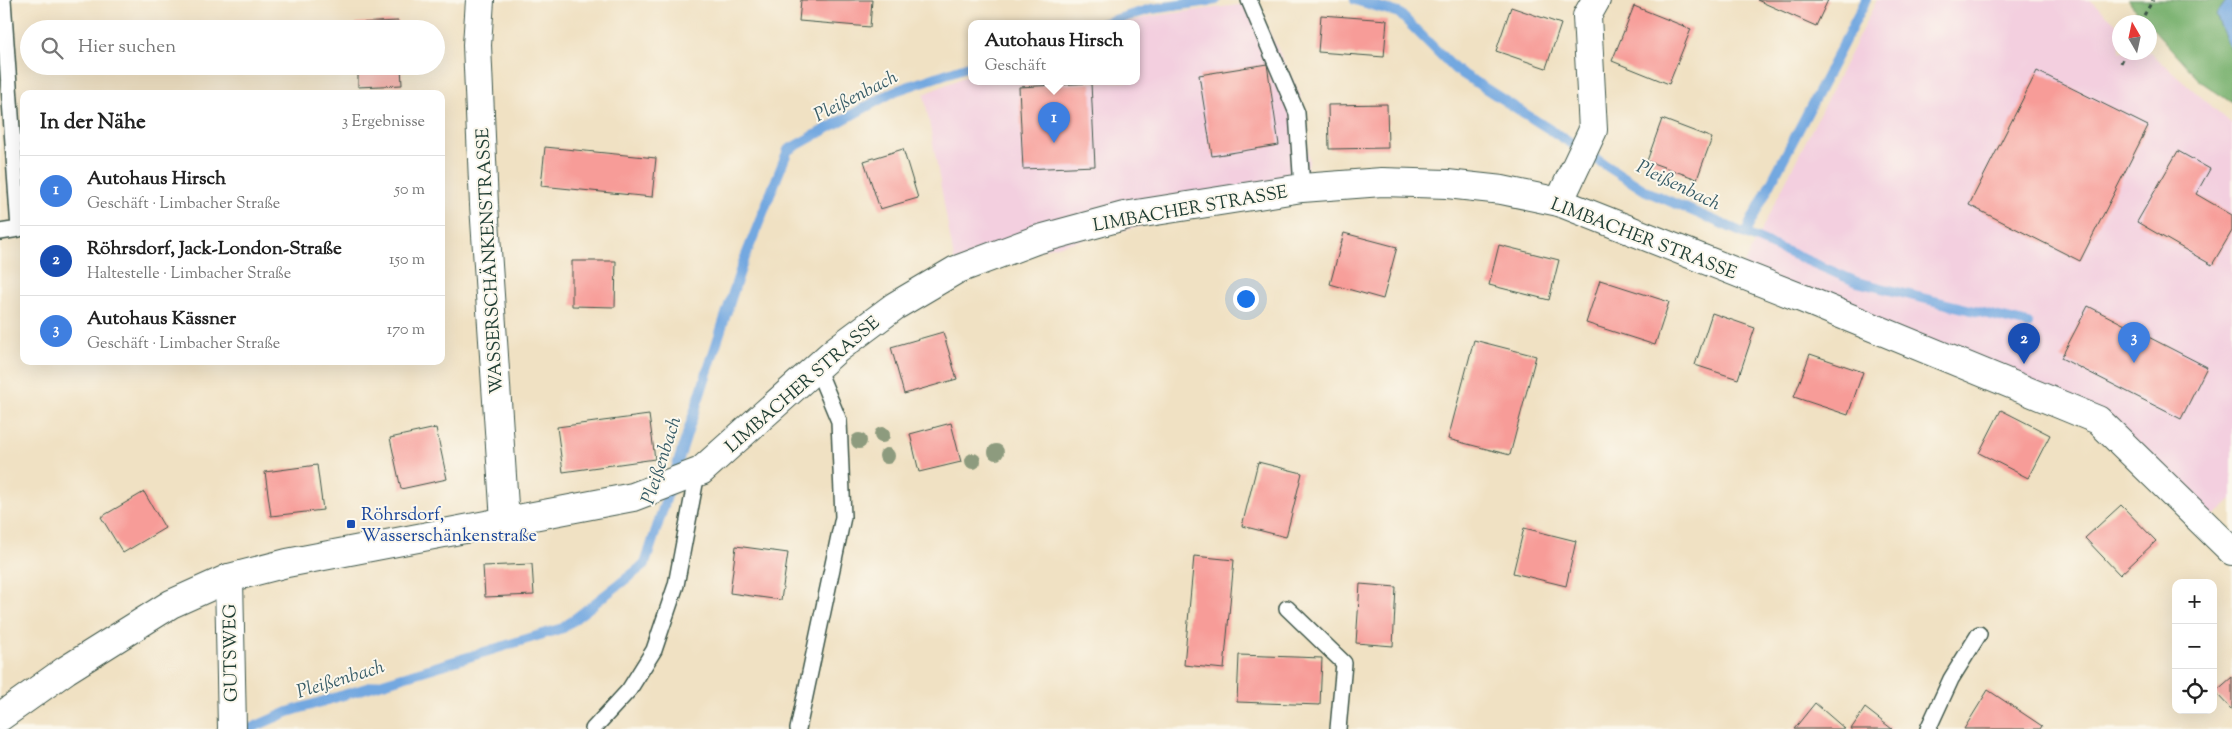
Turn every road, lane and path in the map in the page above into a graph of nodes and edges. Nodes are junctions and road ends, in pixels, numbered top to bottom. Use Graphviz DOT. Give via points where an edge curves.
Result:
graph roads {
  1 [pos="3,0"];
  2 [pos="480,0"];
  3 [pos="1596,0"];
  4 [pos="2153,0"];
  5 [pos="1252,5"];
  6 [pos="2144,15"];
  7 [pos="2122,60"];
  8 [pos="2121,63"];
  9 [pos="1302,188"];
  10 [pos="1559,202"];
  11 [pos="0,232"];
  12 [pos="817,368"];
  13 [pos="699,472"];
  14 [pos="505,521"];
  15 [pos="2232,551"];
  16 [pos="229,578"];
  17 [pos="1287,608"];
  18 [pos="1979,634"];
  19 [pos="0,717"];
  20 [pos="232,729"];
  21 [pos="593,729"];
  22 [pos="798,729"];
  23 [pos="1338,729"];
  24 [pos="1928,729"];
  1 -- 11 [label="lane" via="19,229"];
  2 -- 14 [label="street, WASSERSCHÄNKENSTRASSE" via="477,45 484,205"];
  3 -- 10 [label="street" via="1588,16 1593,130"];
  4 -- 6 [label="path"];
  5 -- 9 [label="lane" via="1297,113"];
  7 -- 8 [label="path"];
  9 -- 10 [label="street, LIMBACHER STRASSE" via="1382,182 1447,184 1502,190"];
  9 -- 12 [label="street, LIMBACHER STRASSE" via="1124,216 1036,240 956,270 895,306"];
  10 -- 15 [label="street, LIMBACHER STRASSE" via="1804,298 2098,420"];
  12 -- 13 [label="street, LIMBACHER STRASSE"];
  12 -- 22 [label="lane" via="839,421 843,516"];
  13 -- 14 [label="street, LIMBACHER STRASSE" via="633,497"];
  13 -- 21 [label="lane" via="676,586 654,650 629,690"];
  14 -- 16 [label="street, LIMBACHER STRASSE" via="287,563"];
  16 -- 19 [label="street, LIMBACHER STRASSE" via="171,604 66,670"];
  16 -- 20 [label="street, GUTSWEG"];
  17 -- 23 [label="lane" via="1344,663"];
  18 -- 24 [label="lane" via="1951,679"];
}
